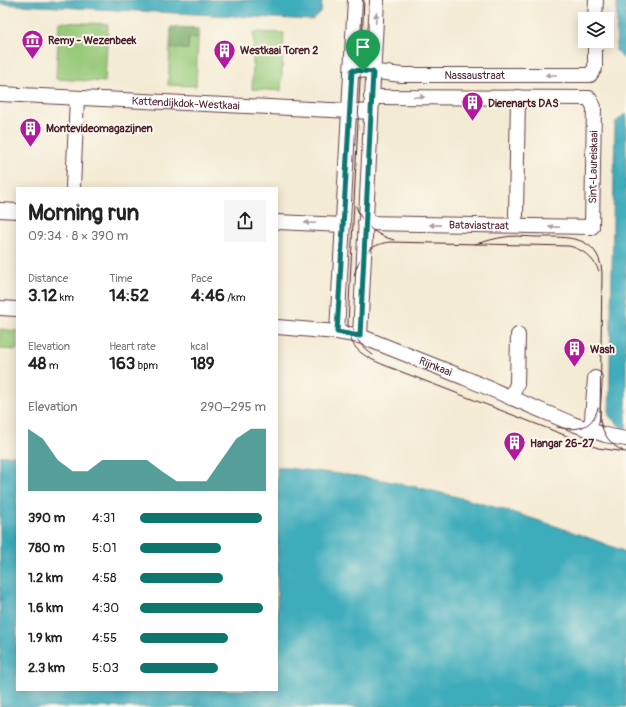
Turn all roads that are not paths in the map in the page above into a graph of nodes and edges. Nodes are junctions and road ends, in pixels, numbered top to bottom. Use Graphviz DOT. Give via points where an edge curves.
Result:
graph roads {
  1 [pos="355,0"];
  2 [pos="377,0"];
  3 [pos="596,0"];
  4 [pos="595,12"];
  5 [pos="595,48"];
  6 [pos="352,70"];
  7 [pos="373,72"];
  8 [pos="0,94"];
  9 [pos="372,97"];
  10 [pos="518,97"];
  11 [pos="77,98"];
  12 [pos="594,107"];
  13 [pos="350,111"];
  14 [pos="371,112"];
  15 [pos="73,187"];
  16 [pos="0,210"];
  17 [pos="16,211"];
  18 [pos="516,215"];
  19 [pos="278,222"];
  20 [pos="365,223"];
  21 [pos="343,225"];
  22 [pos="592,227"];
  23 [pos="0,308"];
  24 [pos="16,309"];
  25 [pos="278,327"];
  26 [pos="337,332"];
  27 [pos="518,335"];
  28 [pos="360,336"];
  29 [pos="595,378"];
  30 [pos="511,398"];
  31 [pos="589,429"];
  32 [pos="626,439"];
  1 -- 6 [label="street"];
  7 -- 2 [label="street, one-way"];
  3 -- 4 [label="street"];
  5 -- 7 [label="street, Nassaustraat, one-way" via="595,68 590,75 402,75"];
  6 -- 7 [label="street, Nassaustraat"];
  6 -- 13 [label="street"];
  7 -- 9 [label="street"];
  8 -- 11 [label="street, Kattendijkdok-Westkaai"];
  9 -- 10 [label="street, Nassaustraat, one-way"];
  9 -- 14 [label="street"];
  10 -- 12 [label="street, Nassaustraat" via="589,98"];
  10 -- 18 [label="street"];
  11 -- 13 [label="street, Kattendijkdok-Westkaai"];
  11 -- 15 [label="street"];
  12 -- 22 [label="street, Sint-Laureiskaai"];
  13 -- 14 [label="street, Kattendijkdok-Westkaai"];
  13 -- 21 [label="street"];
  14 -- 20 [label="street"];
  16 -- 17 [label="street"];
  21 -- 19 [label="street, one-way"];
  22 -- 20 [label="street, Bataviastraat, one-way"];
  20 -- 28 [label="street"];
  21 -- 26 [label="street"];
  23 -- 24 [label="street"];
  25 -- 26 [label="street, Rijnkaai"];
  26 -- 28 [label="street, Rijnkaai"];
  27 -- 30 [label="street" via="516,384"];
  28 -- 30 [label="street, Rijnkaai"];
  29 -- 31 [label="street"];
  30 -- 31 [label="street, Rijnkaai"];
  31 -- 32 [label="street, Rijnkaai"];
}
